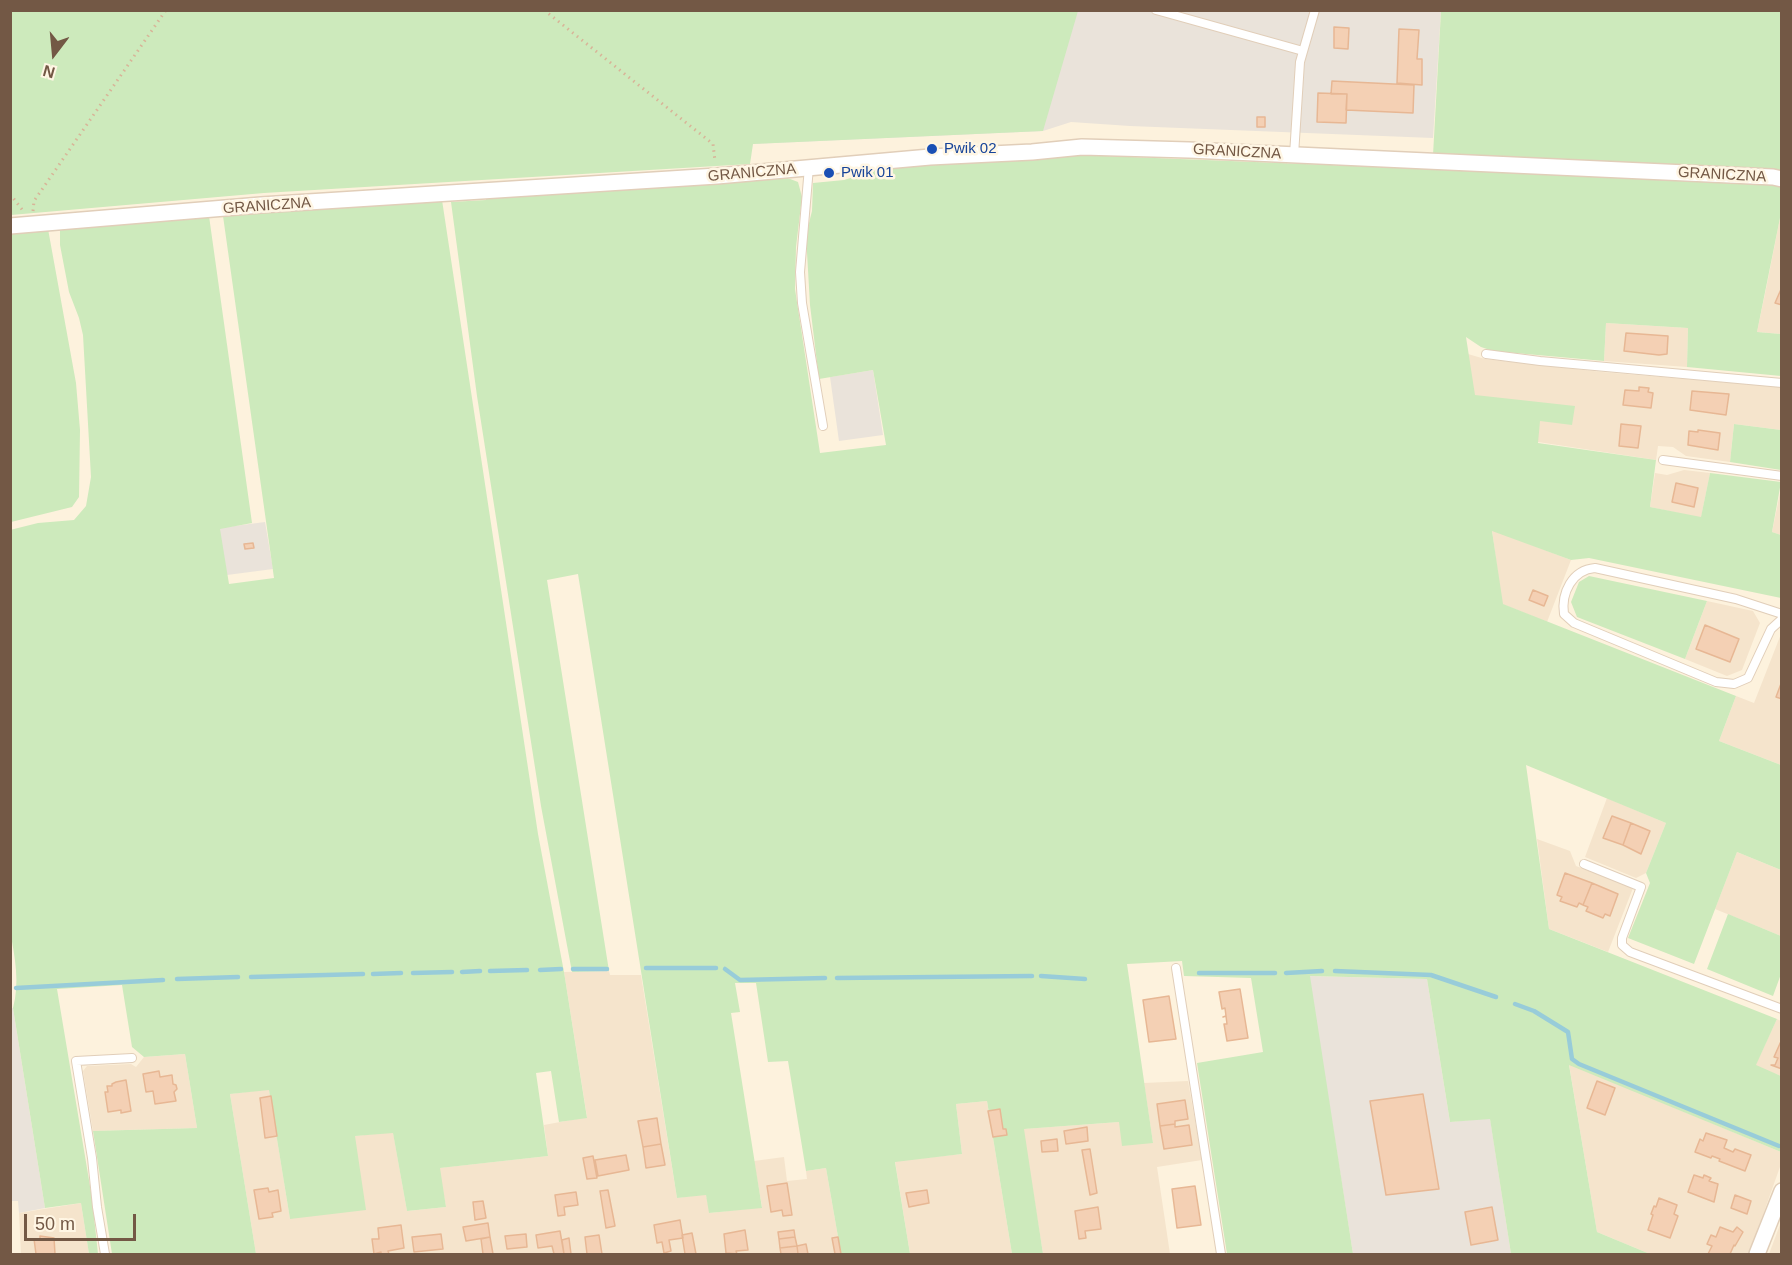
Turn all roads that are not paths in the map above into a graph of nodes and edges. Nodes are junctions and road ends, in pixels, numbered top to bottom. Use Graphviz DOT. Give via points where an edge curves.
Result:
graph roads {
  1 [pos="1156,10"];
  2 [pos="1315,10"];
  3 [pos="1303,51"];
  4 [pos="1294,155"];
  5 [pos="809,167"];
  6 [pos="1782,179"];
  7 [pos="10,226"];
  8 [pos="1486,354"];
  9 [pos="1782,382"];
  10 [pos="823,426"];
  11 [pos="1663,460"];
  12 [pos="1782,476"];
  13 [pos="1782,616"];
  14 [pos="1584,864"];
  15 [pos="1176,968"];
  16 [pos="1782,1009"];
  17 [pos="132,1058"];
  18 [pos="1782,1191"];
  19 [pos="105,1254"];
  20 [pos="1221,1254"];
  21 [pos="1757,1254"];
  1 -- 3 [label="lane"];
  2 -- 3 [label="lane"];
  3 -- 4 [label="lane"];
  4 -- 5 [label="street, GRANICZNA" via="1082,147"];
  4 -- 6 [label="street, GRANICZNA"];
  5 -- 7 [label="street, GRANICZNA"];
  5 -- 10 [label="lane" via="800,272"];
  8 -- 9 [label="lane"];
  11 -- 12 [label="lane"];
  13 -- 13 [label="lane" via="1771,628 1748,678 1724,684 1574,623 1564,614 1563,599 1576,574 1595,568 1736,599"];
  14 -- 16 [label="lane" via="1641,887 1622,938 1622,945 1630,952"];
  15 -- 20 [label="lane"];
  17 -- 19 [label="lane" via="76,1061"];
  18 -- 21 [label="street"];
}
